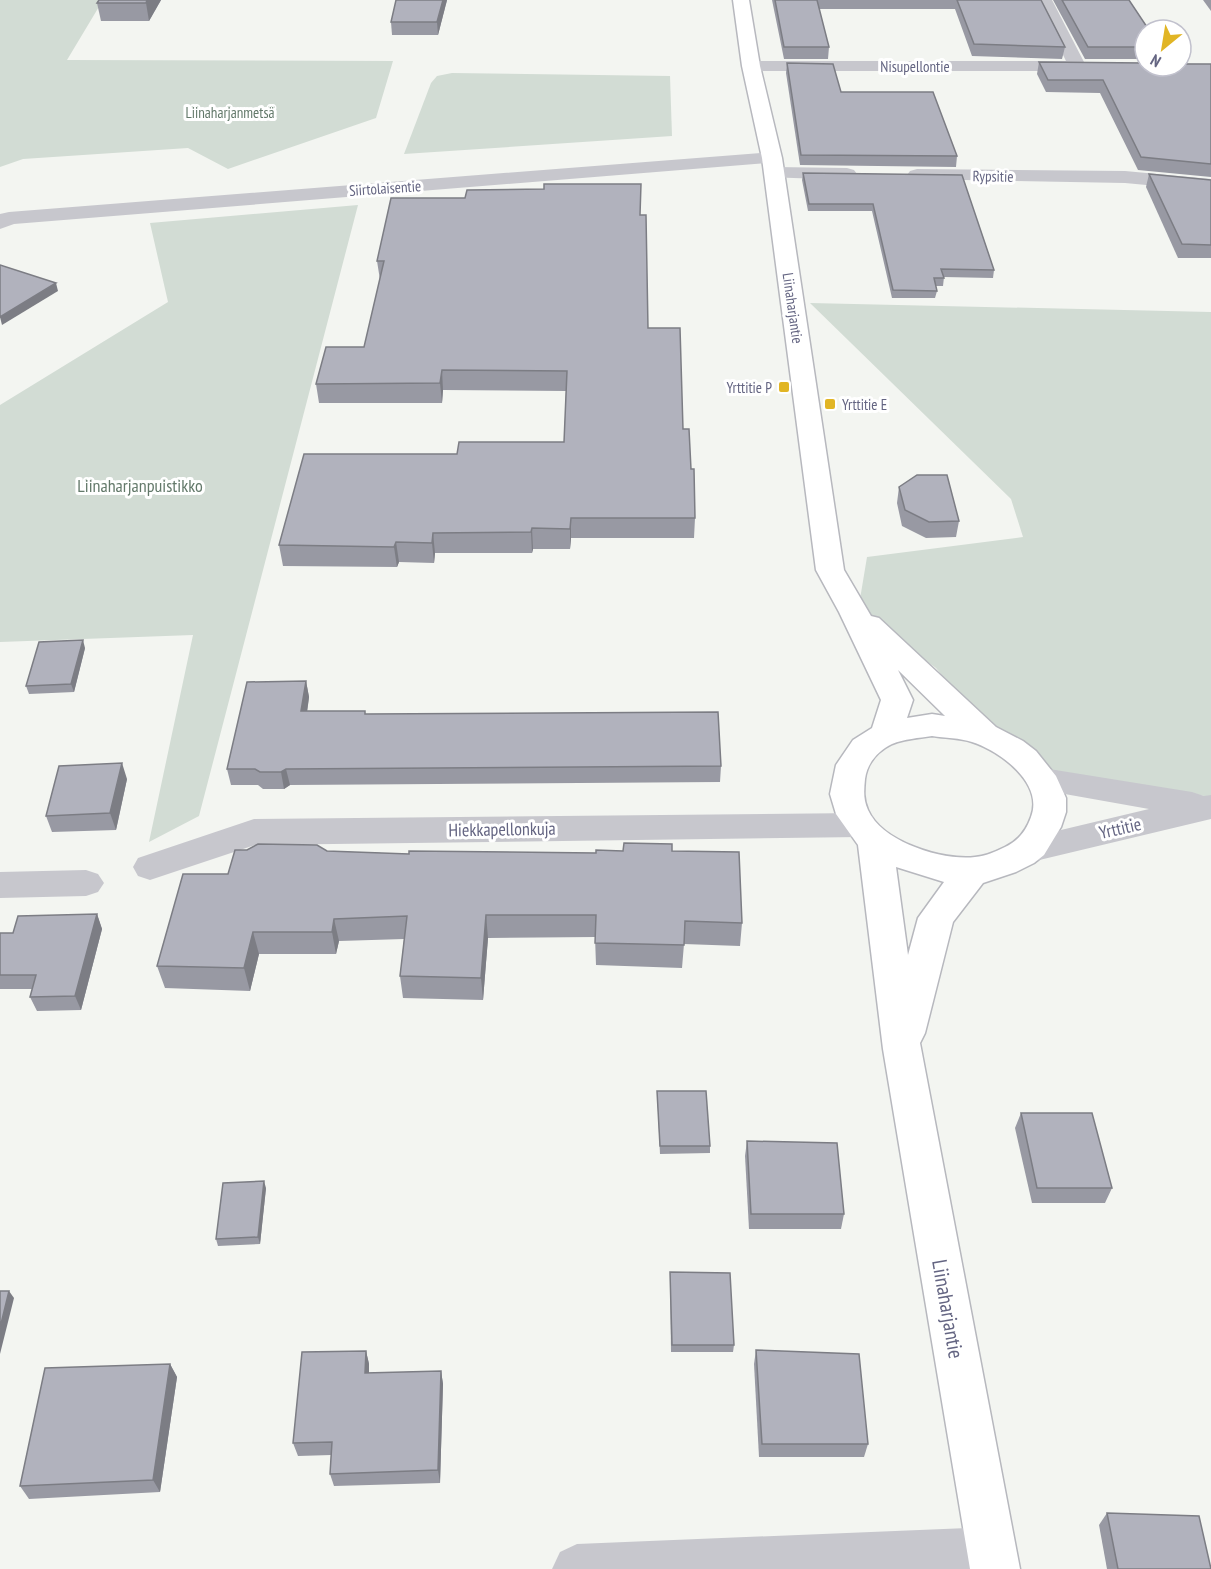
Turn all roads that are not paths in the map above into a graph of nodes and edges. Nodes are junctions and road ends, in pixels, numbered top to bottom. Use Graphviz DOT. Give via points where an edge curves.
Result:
graph roads {
  1 [pos="741,0"];
  2 [pos="1044,0"];
  3 [pos="752,66"];
  4 [pos="1078,67"];
  5 [pos="1100,67"];
  6 [pos="773,166"];
  7 [pos="868,174"];
  8 [pos="903,175"];
  9 [pos="1211,185"];
  10 [pos="3,220"];
  11 [pos="854,612"];
  12 [pos="886,734"];
  13 [pos="985,735"];
  14 [pos="1043,780"];
  15 [pos="1210,807"];
  16 [pos="867,833"];
  17 [pos="1031,849"];
  18 [pos="150,867"];
  19 [pos="972,871"];
  20 [pos="86,883"];
  21 [pos="0,885"];
  22 [pos="902,1049"];
  23 [pos="993,1560"];
  24 [pos="578,1569"];
  1 -- 3 [label="main road, Liinaharjantie"];
  2 -- 4 [label="street"];
  3 -- 4 [label="street, Nisupellontie"];
  3 -- 6 [label="main road, Liinaharjantie"];
  4 -- 5 [label="street, Nisupellontie"];
  6 -- 7 [label="street"];
  6 -- 10 [label="street, Siirtolaisentie"];
  6 -- 11 [label="main road, Liinaharjantie" via="830,570"];
  8 -- 9 [label="street, Rypsitie" via="1125,177"];
  11 -- 12 [label="main road, Liinaharjantie" via="897,699"];
  11 -- 13 [label="main road, Liinaharjantie"];
  12 -- 13 [label="main road" via="932,725"];
  12 -- 16 [label="main road" via="854,760 846,784 849,807"];
  13 -- 14 [label="main road" via="1007,746"];
  14 -- 15 [label="street, Yrttitie"];
  14 -- 17 [label="main road" via="1049,819"];
  15 -- 17 [label="street, Yrttitie"];
  16 -- 18 [label="street, Hiekkapellonkuja" via="254,832"];
  16 -- 19 [label="main road" via="905,859 935,868"];
  16 -- 22 [label="main road, Liinaharjantie"];
  17 -- 19 [label="main road" via="1001,866"];
  19 -- 22 [label="main road, Liinaharjantie" via="936,918"];
  20 -- 21 [label="street"];
  22 -- 23 [label="main road, Liinaharjantie"];
  23 -- 24 [label="street"];
}
